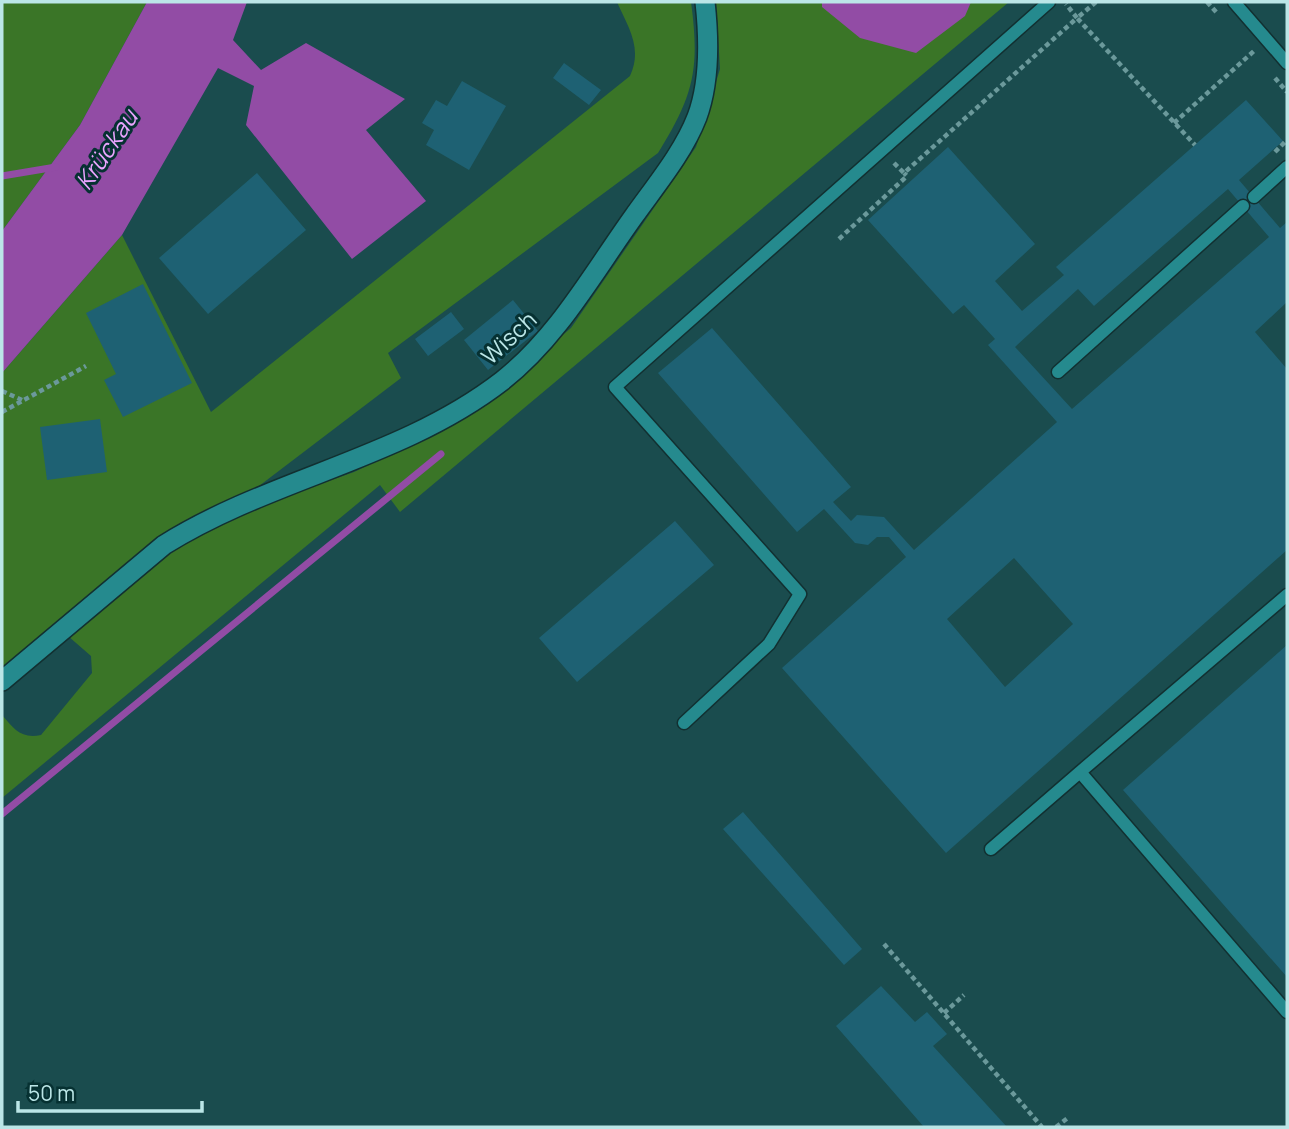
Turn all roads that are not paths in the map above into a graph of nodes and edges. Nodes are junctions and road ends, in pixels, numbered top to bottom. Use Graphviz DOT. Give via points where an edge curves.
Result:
graph roads {
  1 [pos="705,2"];
  2 [pos="1049,2"];
  3 [pos="1234,2"];
  4 [pos="1287,63"];
  5 [pos="1287,167"];
  6 [pos="1254,197"];
  7 [pos="1243,206"];
  8 [pos="1058,372"];
  9 [pos="1287,595"];
  10 [pos="2,681"];
  11 [pos="684,723"];
  12 [pos="1080,772"];
  13 [pos="991,849"];
  14 [pos="1287,1012"];
  1 -- 10 [label="street, Wisch" via="707,72 697,117 673,160 561,323 503,380 455,411 349,464 231,507 164,545"];
  2 -- 11 [label="lane" via="615,387 800,594 769,644"];
  3 -- 4 [label="lane"];
  5 -- 6 [label="lane"];
  7 -- 8 [label="lane"];
  9 -- 12 [label="lane"];
  12 -- 13 [label="lane"];
  12 -- 14 [label="lane"];
}
